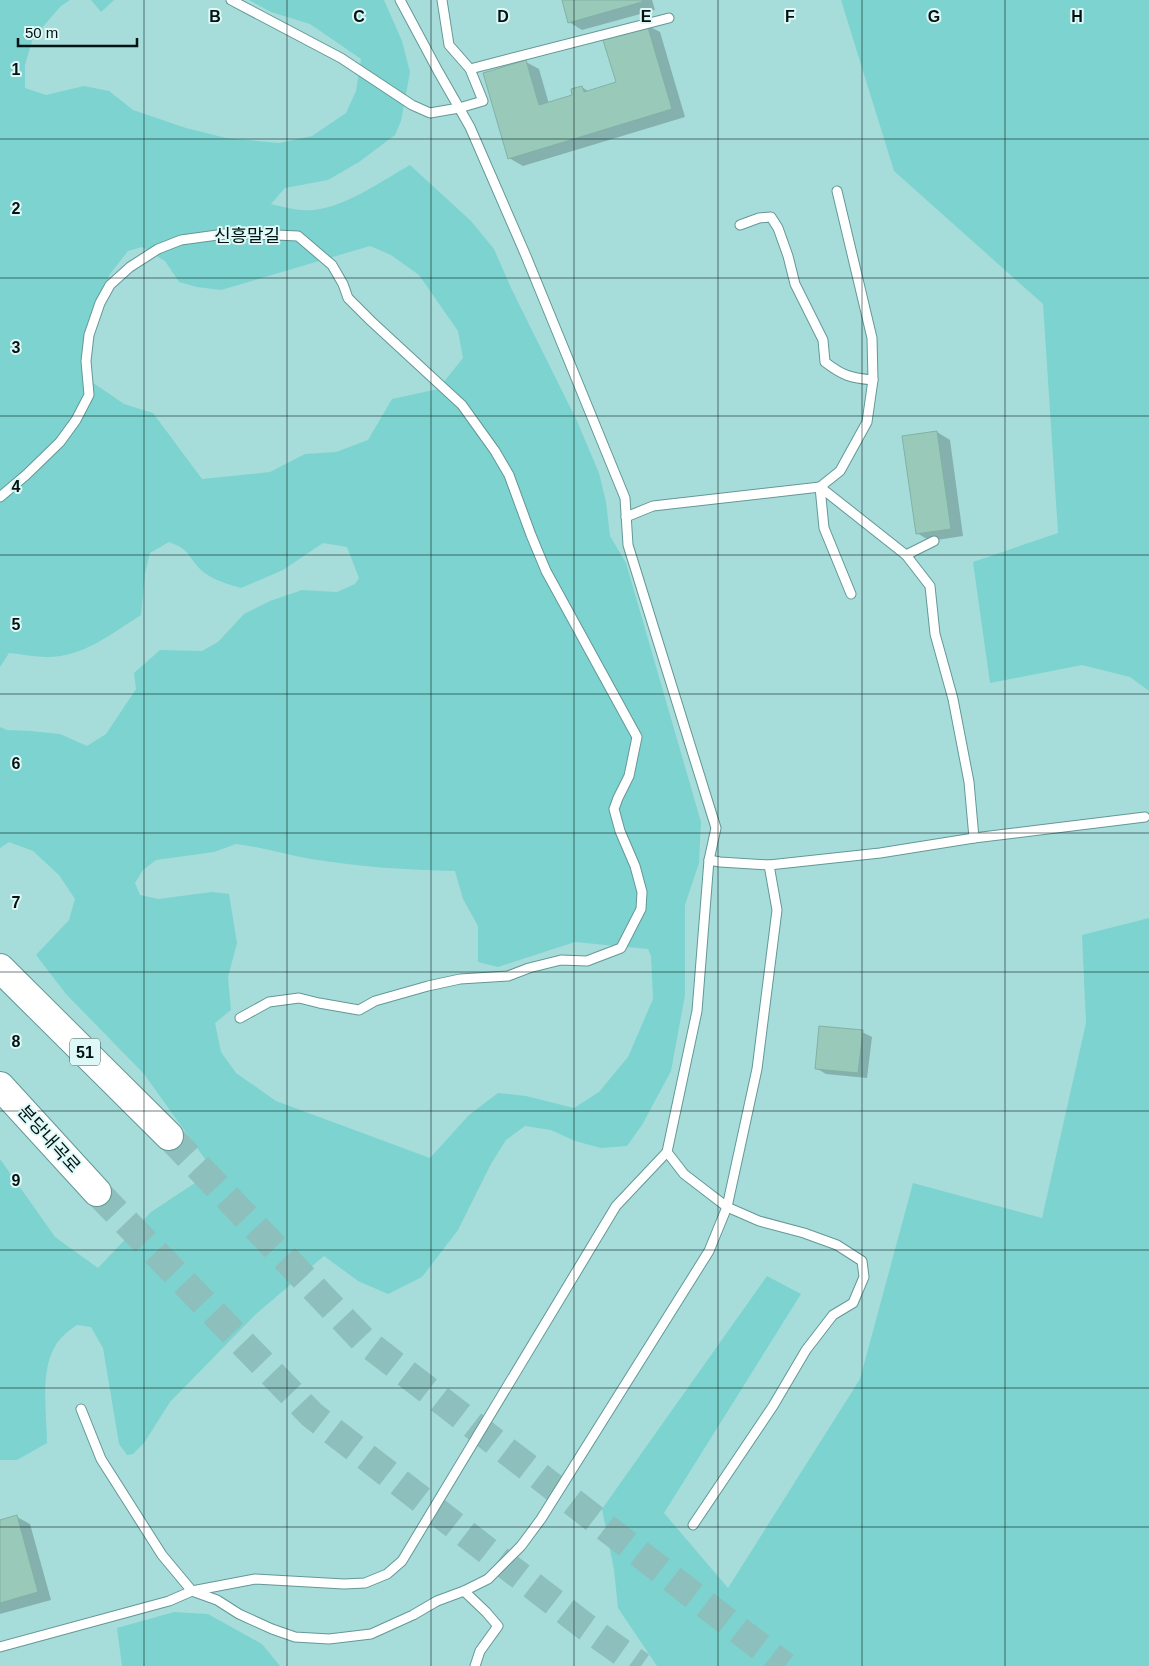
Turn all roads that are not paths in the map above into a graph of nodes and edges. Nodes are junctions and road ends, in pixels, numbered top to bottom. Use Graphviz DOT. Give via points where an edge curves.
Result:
graph roads {
  1 [pos="231,0"];
  2 [pos="400,0"];
  3 [pos="442,0"];
  4 [pos="669,18"];
  5 [pos="470,69"];
  6 [pos="459,108"];
  7 [pos="837,191"];
  8 [pos="740,225"];
  9 [pos="873,380"];
  10 [pos="820,487"];
  11 [pos="0,497"];
  12 [pos="626,517"];
  13 [pos="934,541"];
  14 [pos="906,555"];
  15 [pos="850,594"];
  16 [pos="1145,816"];
  17 [pos="974,838"];
  18 [pos="709,860"];
  19 [pos="769,865"];
  20 [pos="0,968"];
  21 [pos="240,1018"];
  22 [pos="0,1086"];
  23 [pos="169,1136"];
  24 [pos="667,1152"];
  25 [pos="97,1192"];
  26 [pos="727,1207"];
  27 [pos="81,1409"];
  28 [pos="693,1525"];
  29 [pos="192,1591"];
  30 [pos="464,1591"];
  31 [pos="0,1647"];
  32 [pos="475,1666"];
  1 -- 6 [label="lane" via="341,58 412,105 430,113"];
  2 -- 6 [label="lane"];
  3 -- 5 [label="lane" via="450,45"];
  4 -- 5 [label="lane"];
  5 -- 6 [label="lane" via="483,100"];
  6 -- 12 [label="lane" via="522,247 625,498"];
  7 -- 9 [label="lane" via="872,338"];
  8 -- 9 [label="lane" via="771,217 788,256 794,284 823,340 825,362 850,378"];
  9 -- 10 [label="lane" via="867,422 840,471"];
  10 -- 12 [label="lane" via="653,506"];
  10 -- 14 [label="lane"];
  10 -- 15 [label="lane" via="824,528"];
  11 -- 21 [label="lane, 신흥말길" via="60,442 76,420 89,395 86,361 89,335 100,303 110,285 130,267 158,249 181,240 232,233 298,236 332,265 348,298 370,322 462,405 495,451 509,475 546,572 637,737 629,776 614,809 642,892 641,909 621,948 587,960 561,960 508,976 460,979 375,1001 359,1010 298,998 269,1002"];
  12 -- 18 [label="lane" via="628,544 716,828"];
  13 -- 14 [label="lane"];
  14 -- 17 [label="lane" via="930,586 935,634 953,699 969,782"];
  16 -- 17 [label="lane"];
  17 -- 19 [label="lane" via="880,854"];
  18 -- 19 [label="lane"];
  18 -- 24 [label="lane" via="697,1011"];
  19 -- 26 [label="lane" via="778,910 757,1069"];
  20 -- 23 [label="highway, 51"];
  22 -- 25 [label="highway, 분당내곡로"];
  24 -- 26 [label="lane" via="684,1174"];
  24 -- 29 [label="lane" via="616,1206 402,1561 387,1574 366,1583 255,1579"];
  26 -- 28 [label="lane" via="837,1245 862,1261 864,1277 852,1303 833,1315 806,1350 773,1406"];
  26 -- 30 [label="lane" via="709,1251 541,1519 521,1546 488,1579"];
  27 -- 29 [label="lane" via="101,1459 162,1555"];
  29 -- 30 [label="lane" via="217,1600 272,1629 295,1637 329,1639 371,1634"];
  29 -- 31 [label="lane" via="169,1601"];
  30 -- 32 [label="lane" via="498,1626 480,1651"];
}
